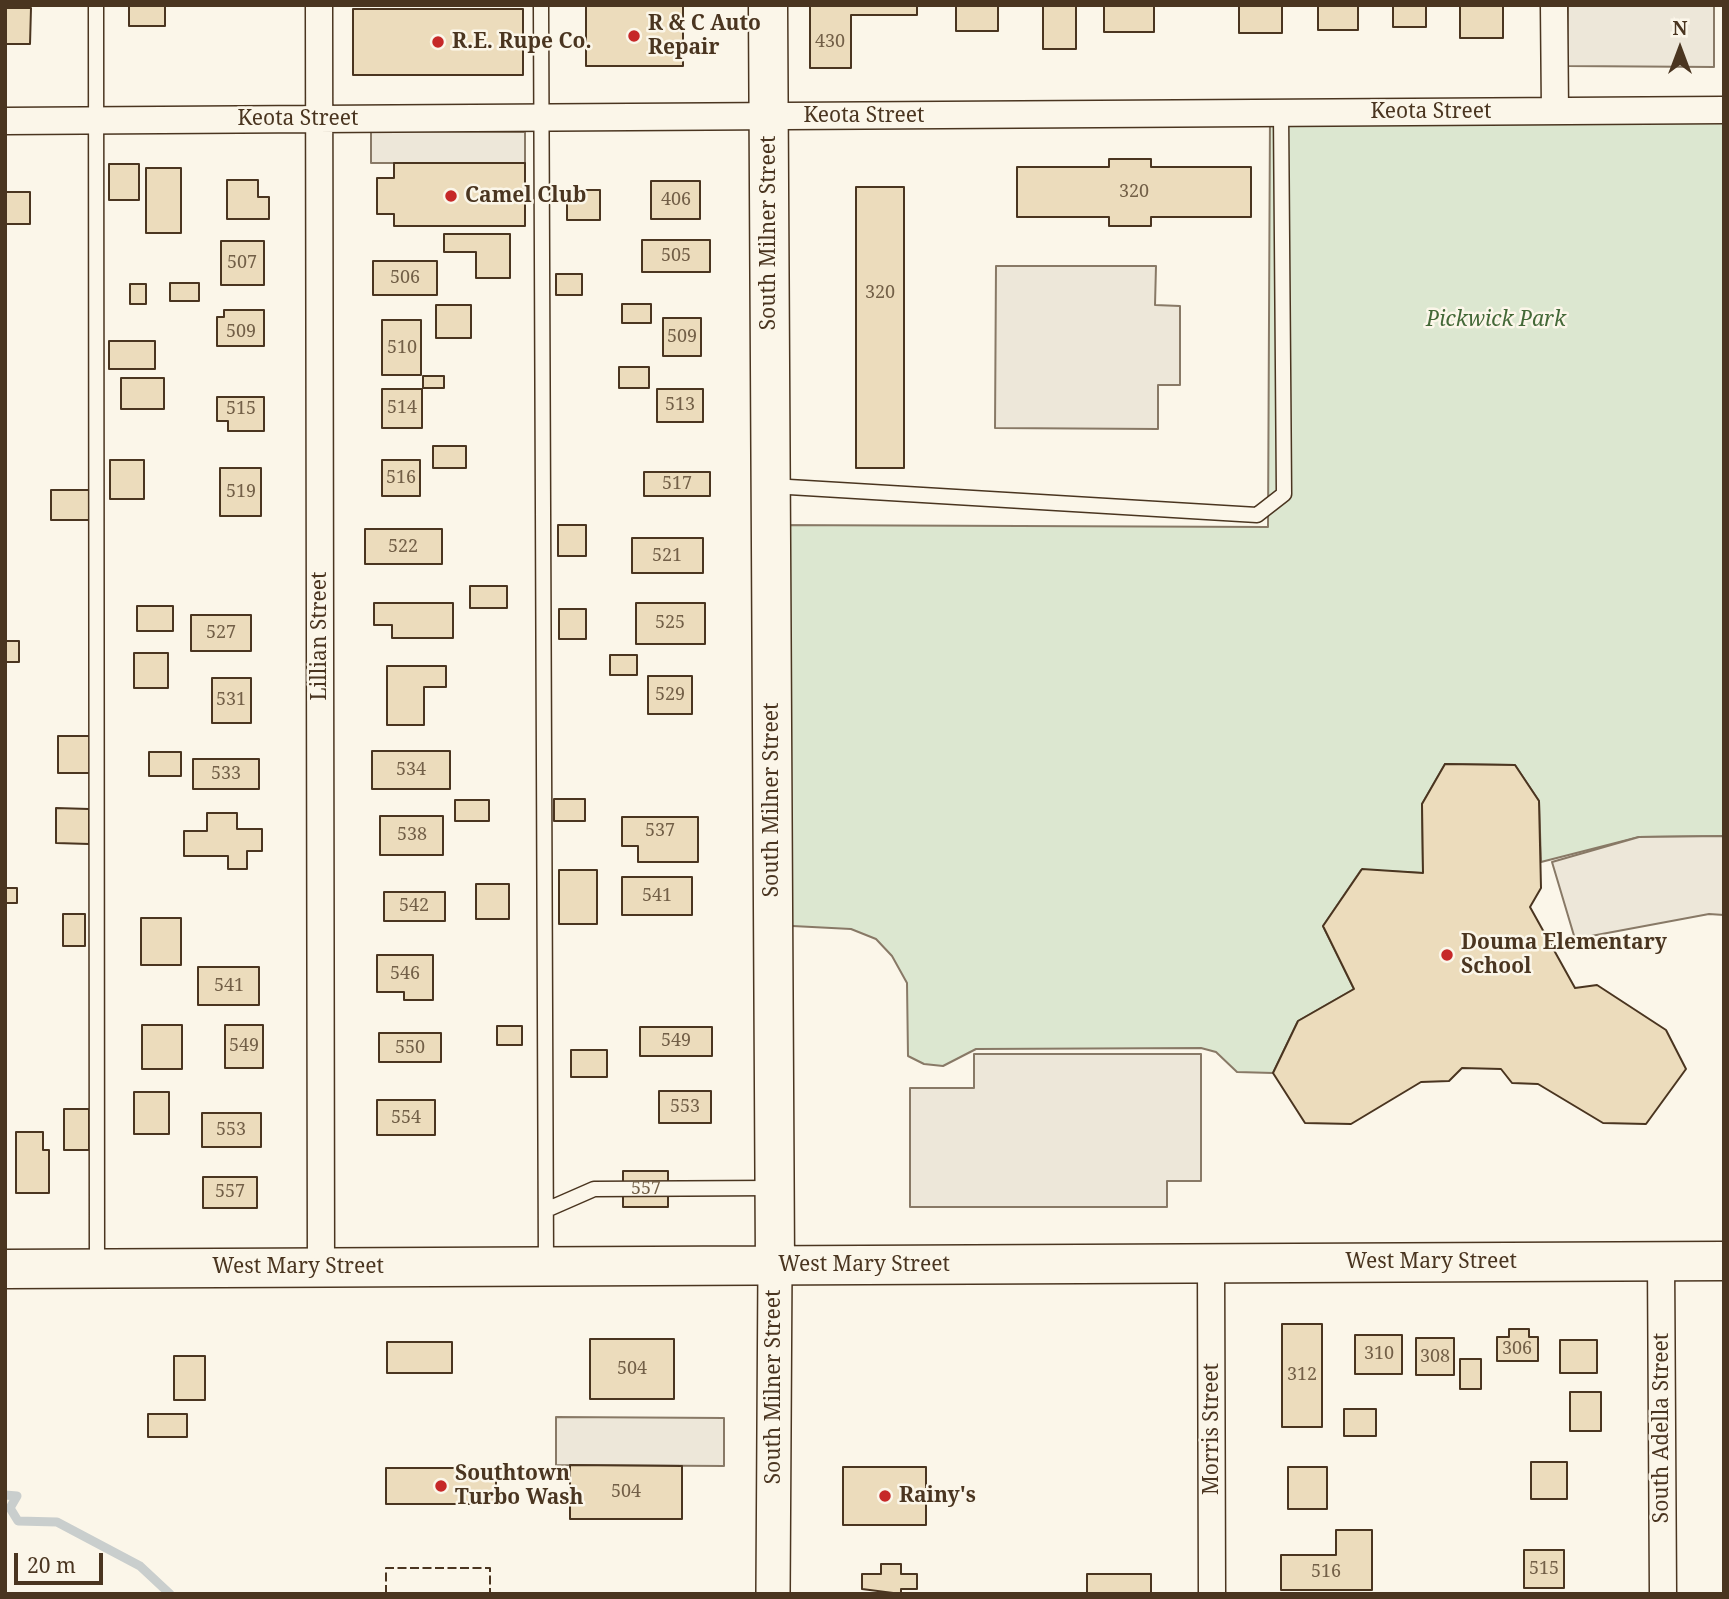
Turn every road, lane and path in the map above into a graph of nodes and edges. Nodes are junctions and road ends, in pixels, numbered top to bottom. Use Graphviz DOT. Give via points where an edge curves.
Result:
graph roads {
  1 [pos="96,5"];
  2 [pos="319,5"];
  3 [pos="541,5"];
  4 [pos="768,5"];
  5 [pos="1554,5"];
  6 [pos="1724,110"];
  7 [pos="1556,111"];
  8 [pos="1281,113"];
  9 [pos="768,116"];
  10 [pos="541,118"];
  11 [pos="319,119"];
  12 [pos="5,121"];
  13 [pos="96,121"];
  14 [pos="771,486"];
  15 [pos="774,1188"];
  16 [pos="546,1210"];
  17 [pos="1661,1261"];
  18 [pos="1724,1261"];
  19 [pos="1211,1263"];
  20 [pos="775,1265"];
  21 [pos="546,1266"];
  22 [pos="321,1267"];
  23 [pos="97,1268"];
  24 [pos="5,1269"];
  25 [pos="773,1594"];
  26 [pos="1212,1594"];
  27 [pos="1663,1594"];
  1 -- 13 [label="lane"];
  2 -- 11 [label="street, Lillian Street"];
  3 -- 10 [label="lane"];
  4 -- 9 [label="main road, South Milner Street"];
  5 -- 7 [label="street"];
  6 -- 7 [label="street, Keota Street"];
  7 -- 8 [label="street, Keota Street"];
  8 -- 9 [label="street, Keota Street"];
  8 -- 14 [label="lane" via="1284,494 1266,508 1257,514"];
  9 -- 10 [label="street, Keota Street"];
  9 -- 14 [label="main road, South Milner Street"];
  10 -- 11 [label="street, Keota Street"];
  10 -- 16 [label="lane"];
  11 -- 13 [label="street, Keota Street"];
  11 -- 22 [label="street, Lillian Street"];
  12 -- 13 [label="street, Keota Street"];
  13 -- 23 [label="lane"];
  14 -- 15 [label="main road, South Milner Street"];
  15 -- 16 [label="lane" via="594,1189"];
  15 -- 20 [label="main road, South Milner Street"];
  16 -- 21 [label="lane"];
  17 -- 18 [label="main road, West Mary Street"];
  17 -- 19 [label="main road, West Mary Street"];
  17 -- 27 [label="street, South Adella Street"];
  19 -- 20 [label="main road, West Mary Street"];
  19 -- 26 [label="street, Morris Street"];
  20 -- 21 [label="main road, West Mary Street"];
  20 -- 25 [label="street, South Milner Street"];
  21 -- 22 [label="main road, West Mary Street"];
  22 -- 23 [label="main road, West Mary Street"];
  23 -- 24 [label="main road, West Mary Street"];
}
